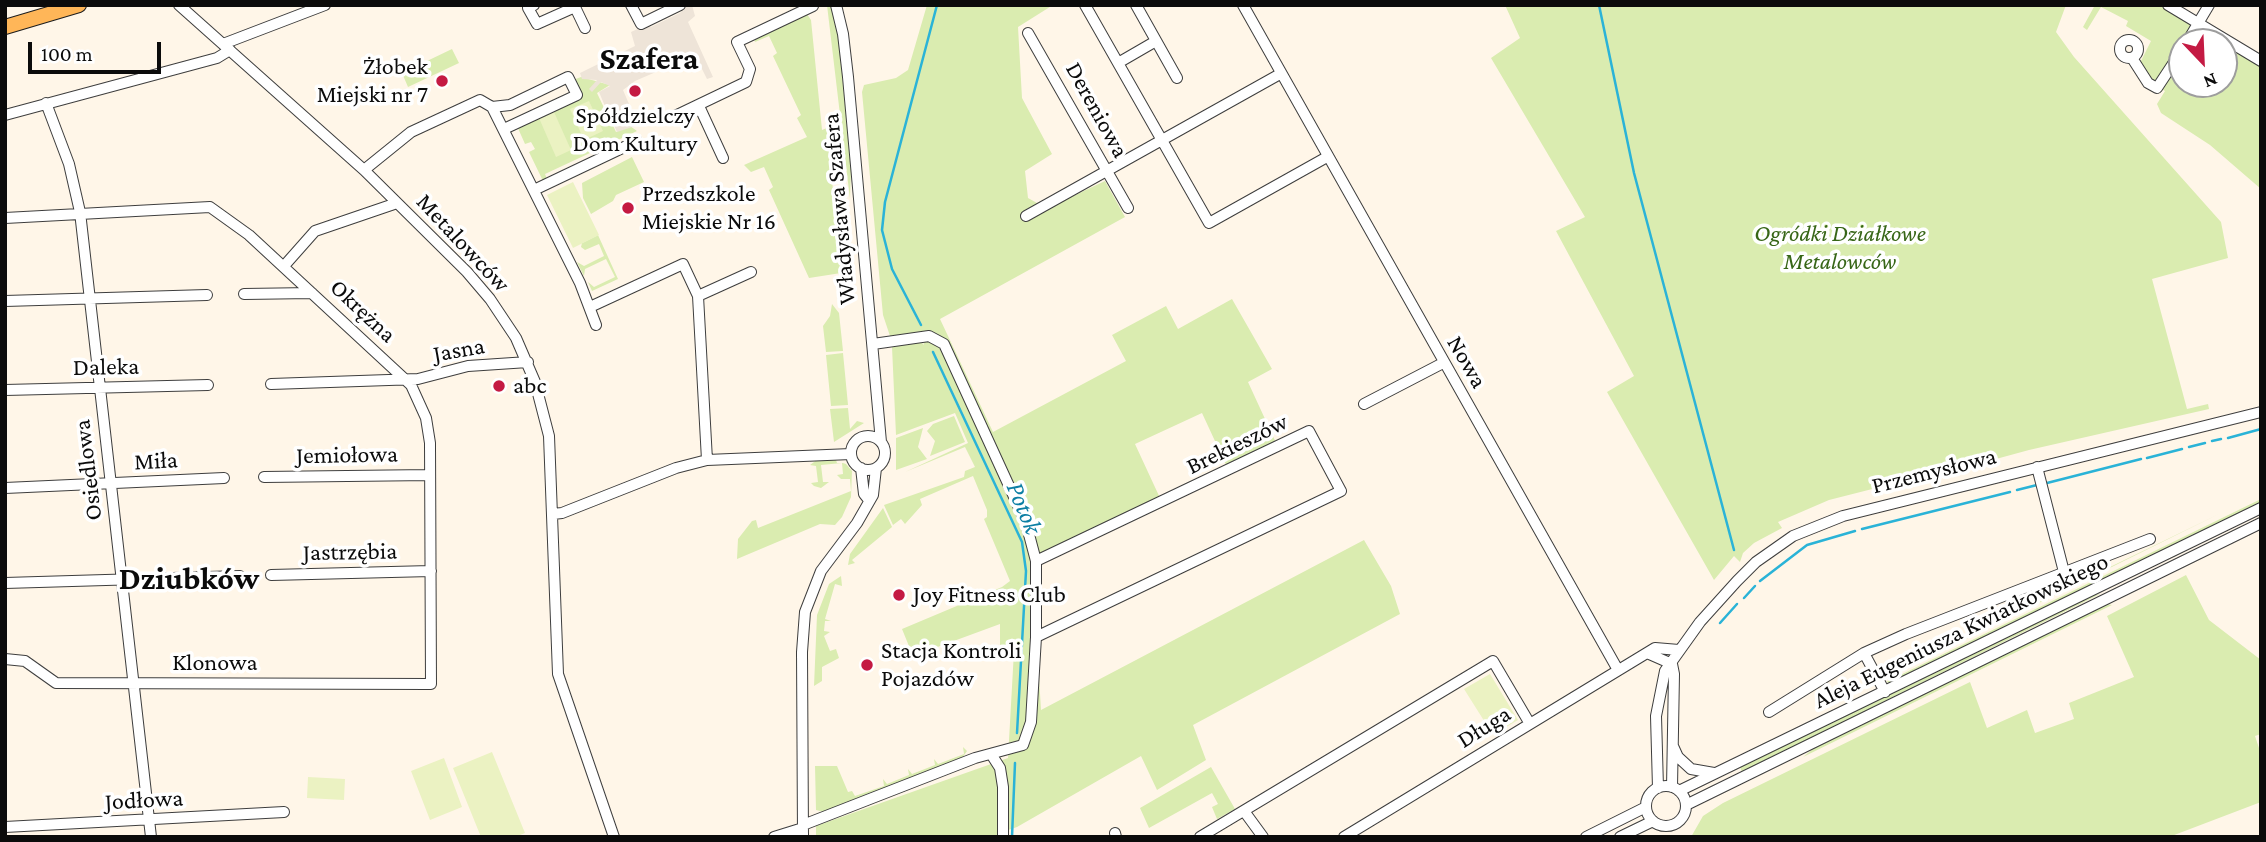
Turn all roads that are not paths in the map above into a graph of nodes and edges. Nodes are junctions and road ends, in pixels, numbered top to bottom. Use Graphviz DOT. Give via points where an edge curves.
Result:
graph roads {
  1 [pos="79,5"];
  2 [pos="179,5"];
  3 [pos="325,5"];
  4 [pos="534,5"];
  5 [pos="631,5"];
  6 [pos="680,5"];
  7 [pos="836,5"];
  8 [pos="1085,5"];
  9 [pos="1136,5"];
  10 [pos="1243,5"];
  11 [pos="2168,5"];
  12 [pos="2209,5"];
  13 [pos="575,6"];
  14 [pos="813,6"];
  15 [pos="2198,24"];
  16 [pos="5,27"];
  17 [pos="585,27"];
  18 [pos="2196,28"];
  19 [pos="1028,33"];
  20 [pos="1156,41"];
  21 [pos="226,47"];
  22 [pos="2132,58"];
  23 [pos="2261,61"];
  24 [pos="1118,63"];
  25 [pos="2168,71"];
  26 [pos="1280,74"];
  27 [pos="1177,78"];
  28 [pos="46,103"];
  29 [pos="698,106"];
  30 [pos="492,107"];
  31 [pos="5,115"];
  32 [pos="675,116"];
  33 [pos="504,129"];
  34 [pos="1162,140"];
  35 [pos="638,141"];
  36 [pos="1327,157"];
  37 [pos="723,158"];
  38 [pos="364,170"];
  39 [pos="1107,171"];
  40 [pos="534,190"];
  41 [pos="397,203"];
  42 [pos="1128,208"];
  43 [pos="80,212"];
  44 [pos="1026,216"];
  45 [pos="5,218"];
  46 [pos="284,266"];
  47 [pos="751,272"];
  48 [pos="312,293"];
  49 [pos="244,294"];
  50 [pos="207,295"];
  51 [pos="698,296"];
  52 [pos="90,299"];
  53 [pos="5,302"];
  54 [pos="590,307"];
  55 [pos="596,325"];
  56 [pos="873,344"];
  57 [pos="528,362"];
  58 [pos="1443,363"];
  59 [pos="405,379"];
  60 [pos="271,384"];
  61 [pos="208,385"];
  62 [pos="100,389"];
  63 [pos="5,390"];
  64 [pos="1364,404"];
  65 [pos="877,411"];
  66 [pos="2261,412"];
  67 [pos="867,436"];
  68 [pos="881,442"];
  69 [pos="851,454"];
  70 [pos="707,460"];
  71 [pos="2037,467"];
  72 [pos="861,468"];
  73 [pos="876,468"];
  74 [pos="430,475"];
  75 [pos="264,477"];
  76 [pos="224,478"];
  77 [pos="111,485"];
  78 [pos="5,488"];
  79 [pos="868,499"];
  80 [pos="2261,508"];
  81 [pos="553,514"];
  82 [pos="2261,523"];
  83 [pos="2150,539"];
  84 [pos="1035,561"];
  85 [pos="431,571"];
  86 [pos="2064,572"];
  87 [pos="271,575"];
  88 [pos="240,576"];
  89 [pos="123,581"];
  90 [pos="5,583"];
  91 [pos="1036,637"];
  92 [pos="1679,650"];
  93 [pos="1647,653"];
  94 [pos="1864,653"];
  95 [pos="5,659"];
  96 [pos="1672,664"];
  97 [pos="1618,670"];
  98 [pos="134,684"];
  99 [pos="431,684"];
  100 [pos="1885,692"];
  101 [pos="1769,712"];
  102 [pos="1530,724"];
  103 [pos="1673,745"];
  104 [pos="994,753"];
  105 [pos="1720,771"];
  106 [pos="1658,788"];
  107 [pos="1675,789"];
  108 [pos="1686,805"];
  109 [pos="1646,807"];
  110 [pos="1244,811"];
  111 [pos="284,812"];
  112 [pos="149,821"];
  113 [pos="1674,824"];
  114 [pos="5,827"];
  115 [pos="1658,828"];
  116 [pos="803,830"];
  117 [pos="151,837"];
  118 [pos="614,837"];
  119 [pos="774,837"];
  120 [pos="1003,837"];
  121 [pos="1200,837"];
  122 [pos="1263,837"];
  123 [pos="1343,837"];
  124 [pos="1586,837"];
  125 [pos="1620,837"];
  126 [pos="1675,837"];
  1 -- 16 [label="main road"];
  2 -- 21 [label="street, Metalowców"];
  3 -- 21 [label="street"];
  4 -- 13 [label="street" via="528,8 537,24"];
  5 -- 6 [label="street" via="642,24"];
  7 -- 56 [label="street, Władysława Szafera" via="848,77"];
  8 -- 24 [label="street"];
  9 -- 20 [label="street"];
  10 -- 26 [label="street, Nowa"];
  11 -- 15 [label="street"];
  12 -- 15 [label="street"];
  13 -- 17 [label="street"];
  14 -- 29 [label="street" via="737,42 750,69 746,82"];
  15 -- 18 [label="street"];
  15 -- 23 [label="street"];
  19 -- 39 [label="street, Dereniowa"];
  20 -- 24 [label="street"];
  20 -- 27 [label="street"];
  21 -- 28 [label="street" via="217,58"];
  21 -- 38 [label="street, Metalowców"];
  22 -- 25 [label="street" via="2148,83 2157,88"];
  24 -- 34 [label="street"];
  26 -- 34 [label="street"];
  26 -- 36 [label="street, Nowa"];
  28 -- 31 [label="street"];
  28 -- 43 [label="street, Osiedlowa" via="69,164"];
  29 -- 32 [label="street"];
  29 -- 37 [label="street"];
  30 -- 33 [label="street"];
  30 -- 33 [label="street" via="510,105 568,77 577,95"];
  30 -- 38 [label="street" via="480,100 411,132"];
  33 -- 40 [label="street"];
  34 -- 36 [label="street" via="1209,223"];
  34 -- 39 [label="street"];
  35 -- 40 [label="street"];
  36 -- 58 [label="street, Nowa"];
  38 -- 41 [label="street, Metalowców"];
  39 -- 42 [label="street, Dereniowa"];
  39 -- 44 [label="street"];
  40 -- 54 [label="street"];
  41 -- 46 [label="street" via="315,231"];
  41 -- 57 [label="street, Metalowców" via="477,282"];
  43 -- 45 [label="street, Okrężna"];
  43 -- 46 [label="street, Okrężna" via="210,207 233,220"];
  43 -- 52 [label="street, Osiedlowa"];
  46 -- 48 [label="street, Okrężna"];
  47 -- 51 [label="street"];
  48 -- 49 [label="street"];
  48 -- 59 [label="street, Okrężna"];
  50 -- 52 [label="street"];
  51 -- 54 [label="street" via="683,264"];
  51 -- 70 [label="street"];
  52 -- 53 [label="street"];
  52 -- 62 [label="street, Osiedlowa"];
  54 -- 55 [label="street"];
  56 -- 65 [label="street, Władysława Szafera"];
  56 -- 84 [label="street" via="929,336 944,344 1026,523"];
  57 -- 59 [label="street, Jasna" via="468,366"];
  57 -- 81 [label="street, Metalowców" via="548,428"];
  58 -- 64 [label="street"];
  58 -- 97 [label="street, Nowa"];
  59 -- 60 [label="street, Jasna"];
  59 -- 74 [label="street, Okrężna" via="417,393 426,418"];
  61 -- 62 [label="street, Daleka"];
  62 -- 63 [label="street, Daleka"];
  62 -- 77 [label="street, Osiedlowa"];
  65 -- 67 [label="street, Władysława Szafera"];
  65 -- 68 [label="street, Władysława Szafera"];
  66 -- 71 [label="street, Przemysłowa"];
  67 -- 68 [label="street"];
  67 -- 69 [label="street" via="857,440"];
  68 -- 73 [label="street" via="884,456"];
  69 -- 70 [label="street"];
  69 -- 72 [label="street"];
  70 -- 81 [label="street"];
  71 -- 86 [label="street"];
  71 -- 92 [label="street, Przemysłowa" via="1843,516 1793,536 1756,562"];
  72 -- 73 [label="street"];
  72 -- 79 [label="street"];
  73 -- 79 [label="street" via="873,495"];
  74 -- 75 [label="street, Jemiołowa"];
  74 -- 85 [label="street, Okrężna"];
  76 -- 77 [label="street, Miła"];
  77 -- 78 [label="street, Miła"];
  77 -- 89 [label="street, Osiedlowa"];
  79 -- 116 [label="street" via="857,523 821,571 805,612"];
  80 -- 100 [label="street, Aleja Eugeniusza Kwiatkowskiego"];
  81 -- 118 [label="street, Metalowców" via="558,674"];
  82 -- 108 [label="street, Aleja Eugeniusza Kwiatkowskiego"];
  83 -- 86 [label="street"];
  84 -- 91 [label="street"];
  84 -- 91 [label="street, Brekieszów" via="1309,432 1341,491"];
  85 -- 87 [label="street, Jastrzębia"];
  85 -- 99 [label="street, Okrężna"];
  86 -- 94 [label="street"];
  88 -- 89 [label="street"];
  89 -- 90 [label="street"];
  89 -- 98 [label="street, Osiedlowa"];
  91 -- 104 [label="street" via="1029,734 1023,745"];
  92 -- 93 [label="street, Długa" via="1655,648"];
  92 -- 96 [label="street, Przemysłowa"];
  93 -- 96 [label="street"];
  93 -- 97 [label="street, Długa"];
  94 -- 100 [label="street"];
  94 -- 101 [label="street"];
  95 -- 98 [label="street, Klonowa" via="25,661 55,683"];
  96 -- 103 [label="street, Przemysłowa"];
  96 -- 106 [label="street, Przemysłowa" via="1665,671 1657,699"];
  97 -- 102 [label="street, Długa"];
  98 -- 99 [label="street, Klonowa"];
  98 -- 112 [label="street, Osiedlowa"];
  100 -- 105 [label="street, Aleja Eugeniusza Kwiatkowskiego"];
  102 -- 110 [label="street" via="1493,661"];
  102 -- 123 [label="street, Długa"];
  103 -- 105 [label="street" via="1690,769 1709,774"];
  103 -- 107 [label="street, Przemysłowa"];
  104 -- 116 [label="street"];
  104 -- 120 [label="street" via="1001,778"];
  105 -- 107 [label="street, Aleja Eugeniusza Kwiatkowskiego"];
  106 -- 107 [label="street"];
  106 -- 109 [label="street"];
  107 -- 108 [label="street"];
  108 -- 113 [label="street" via="1683,817"];
  109 -- 115 [label="street"];
  109 -- 124 [label="street"];
  110 -- 121 [label="street"];
  110 -- 122 [label="street"];
  111 -- 112 [label="street, Jodłowa"];
  112 -- 114 [label="street, Jodłowa"];
  112 -- 117 [label="street, Osiedlowa"];
  113 -- 115 [label="street"];
  113 -- 126 [label="street"];
  115 -- 125 [label="street"];
  116 -- 119 [label="street"];
}
